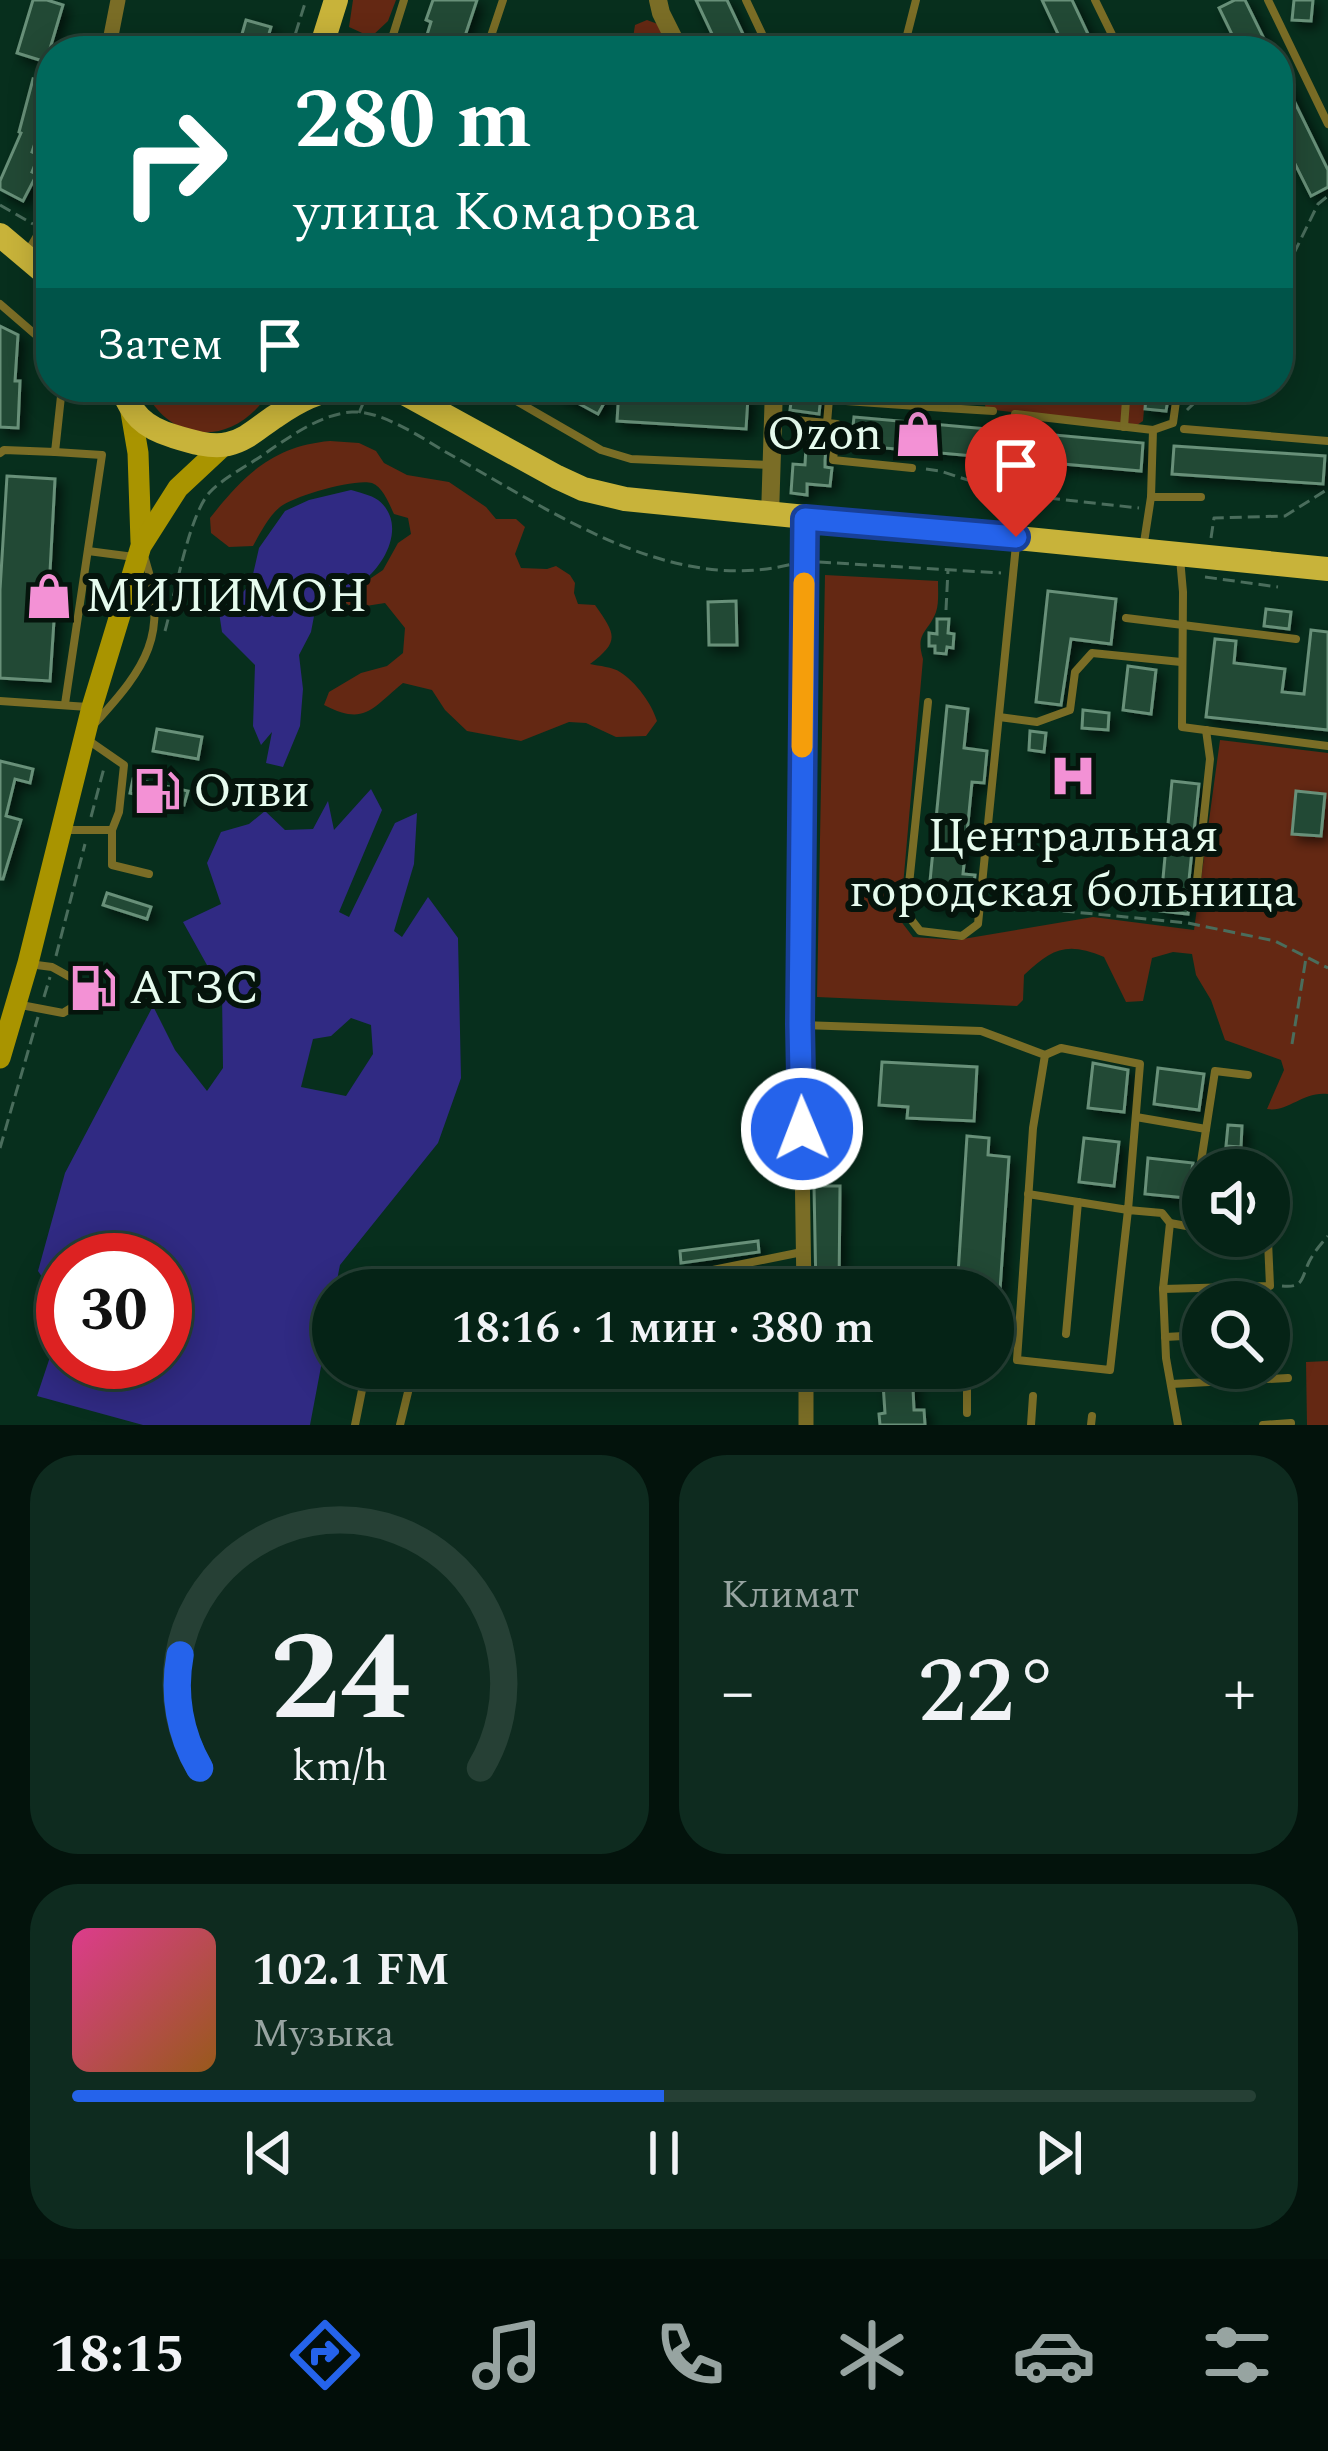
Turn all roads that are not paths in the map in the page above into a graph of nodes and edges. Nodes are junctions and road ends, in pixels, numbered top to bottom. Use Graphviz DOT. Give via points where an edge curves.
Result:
graph roads {
  1 [pos="118,0"];
  2 [pos="336,0"];
  3 [pos="404,0"];
  4 [pos="503,0"];
  5 [pos="658,0"];
  6 [pos="746,0"];
  7 [pos="916,0"];
  8 [pos="1095,0"];
  9 [pos="1268,0"];
  10 [pos="111,36"];
  11 [pos="325,36"];
  12 [pos="392,36"];
  13 [pos="491,36"];
  14 [pos="672,36"];
  15 [pos="763,36"];
  16 [pos="907,36"];
  17 [pos="1113,36"];
  18 [pos="1285,36"];
  19 [pos="1293,52"];
  20 [pos="1328,124"];
  21 [pos="0,236"];
  22 [pos="36,264"];
  23 [pos="0,304"];
  24 [pos="36,335"];
  25 [pos="61,402"];
  26 [pos="127,402"];
  27 [pos="279,402"];
  28 [pos="297,402"];
  29 [pos="420,402"];
  30 [pos="518,402"];
  31 [pos="774,402"];
  32 [pos="829,402"];
  33 [pos="860,402"];
  34 [pos="942,402"];
  35 [pos="1126,402"];
  36 [pos="1176,402"];
  37 [pos="945,408"];
  38 [pos="993,411"];
  39 [pos="131,412"];
  40 [pos="1015,414"];
  41 [pos="271,418"];
  42 [pos="773,418"];
  43 [pos="827,423"];
  44 [pos="1124,427"];
  45 [pos="1184,429"];
  46 [pos="1153,430"];
  47 [pos="1328,441"];
  48 [pos="223,446"];
  49 [pos="56,452"];
  50 [pos="0,453"];
  51 [pos="771,465"];
  52 [pos="912,468"];
  53 [pos="1150,496"];
  54 [pos="1201,497"];
  55 [pos="770,515"];
  56 [pos="805,519"];
  57 [pos="1016,537"];
  58 [pos="1143,550"];
  59 [pos="88,551"];
  60 [pos="140,552"];
  61 [pos="1180,554"];
  62 [pos="1328,569"];
  63 [pos="1126,618"];
  64 [pos="1181,624"];
  65 [pos="1296,639"];
  66 [pos="1180,662"];
  67 [pos="0,701"];
  68 [pos="928,701"];
  69 [pos="65,704"];
  70 [pos="92,707"];
  71 [pos="999,717"];
  72 [pos="1206,730"];
  73 [pos="86,735"];
  74 [pos="1328,746"];
  75 [pos="59,830"];
  76 [pos="112,830"];
  77 [pos="149,874"];
  78 [pos="1196,890"];
  79 [pos="28,963"];
  80 [pos="9,1016"];
  81 [pos="800,1024"];
  82 [pos="1045,1055"];
  83 [pos="0,1058"];
  84 [pos="1248,1075"];
  85 [pos="1136,1117"];
  86 [pos="1206,1130"];
  87 [pos="1203,1149"];
  88 [pos="1028,1194"];
  89 [pos="1078,1202"];
  90 [pos="1128,1210"];
  91 [pos="1170,1223"];
  92 [pos="1182,1225"];
  93 [pos="804,1252"];
  94 [pos="1269,1257"];
  95 [pos="718,1269"];
  96 [pos="804,1269"];
  97 [pos="1163,1289"];
  98 [pos="1066,1334"];
  99 [pos="1182,1336"];
  100 [pos="1166,1337"];
  101 [pos="1182,1383"];
  102 [pos="1171,1384"];
  103 [pos="362,1389"];
  104 [pos="410,1389"];
  105 [pos="807,1389"];
  106 [pos="967,1389"];
  107 [pos="1033,1396"];
  108 [pos="967,1413"];
  109 [pos="808,1422"];
  110 [pos="1291,1424"];
  111 [pos="355,1425"];
  112 [pos="400,1425"];
  113 [pos="1031,1425"];
  114 [pos="1178,1425"];
  115 [pos="1263,1425"];
  1 -- 10 [label="street"];
  2 -- 11 [label="main road"];
  3 -- 12 [label="lane"];
  4 -- 13 [label="lane"];
  5 -- 14 [label="street"];
  6 -- 15 [label="lane"];
  7 -- 16 [label="lane"];
  8 -- 17 [label="lane"];
  9 -- 18 [label="lane"];
  19 -- 20 [label="lane"];
  21 -- 22 [label="main road"];
  23 -- 24 [label="lane"];
  25 -- 49 [label="lane"];
  26 -- 39 [label="main road"];
  27 -- 41 [label="main road"];
  28 -- 41 [label="main road"];
  29 -- 55 [label="main road" via="583,489"];
  30 -- 51 [label="lane" via="631,459"];
  31 -- 42 [label="street"];
  32 -- 43 [label="lane"];
  33 -- 37 [label="lane"];
  34 -- 37 [label="lane"];
  35 -- 44 [label="lane"];
  36 -- 46 [label="lane" via="1173,423"];
  37 -- 38 [label="lane"];
  39 -- 48 [label="main road" via="166,434"];
  39 -- 60 [label="main road"];
  40 -- 44 [label="lane"];
  41 -- 48 [label="main road"];
  42 -- 43 [label="lane"];
  42 -- 51 [label="street"];
  43 -- 52 [label="lane" via="837,424 833,460"];
  44 -- 46 [label="lane"];
  45 -- 47 [label="lane"];
  46 -- 53 [label="lane"];
  48 -- 60 [label="main road" via="178,488"];
  49 -- 50 [label="lane"];
  49 -- 59 [label="lane" via="102,455"];
  51 -- 55 [label="street"];
  53 -- 54 [label="lane"];
  53 -- 58 [label="lane"];
  55 -- 56 [label="main road"];
  56 -- 57 [label="main road"];
  56 -- 81 [label="street"];
  57 -- 58 [label="main road"];
  57 -- 71 [label="lane"];
  58 -- 61 [label="main road"];
  59 -- 60 [label="lane"];
  59 -- 69 [label="lane"];
  60 -- 70 [label="main road"];
  60 -- 73 [label="lane" via="156,610 151,640 127,687"];
  61 -- 62 [label="main road"];
  61 -- 64 [label="lane"];
  63 -- 64 [label="lane"];
  64 -- 65 [label="lane"];
  64 -- 66 [label="lane"];
  66 -- 71 [label="lane" via="1092,653 1075,673 1070,710 1037,722"];
  66 -- 72 [label="lane" via="1182,727"];
  67 -- 69 [label="lane"];
  68 -- 71 [label="lane" via="906,913 920,931 962,936 978,924"];
  69 -- 70 [label="lane"];
  70 -- 73 [label="main road"];
  72 -- 74 [label="lane"];
  72 -- 78 [label="lane"];
  73 -- 75 [label="main road"];
  73 -- 76 [label="lane" via="124,765"];
  75 -- 76 [label="lane"];
  75 -- 79 [label="main road"];
  76 -- 77 [label="lane" via="112,866"];
  79 -- 80 [label="main road"];
  79 -- 80 [label="lane" via="79,982 76,1005"];
  80 -- 83 [label="main road"];
  81 -- 82 [label="lane" via="981,1030"];
  81 -- 93 [label="street"];
  82 -- 85 [label="lane" via="1061,1048 1140,1064"];
  82 -- 88 [label="lane"];
  84 -- 86 [label="lane" via="1215,1071"];
  85 -- 86 [label="lane"];
  85 -- 90 [label="lane"];
  86 -- 87 [label="lane"];
  88 -- 89 [label="lane"];
  88 -- 90 [label="lane" via="1017,1360 1110,1370"];
  89 -- 90 [label="lane"];
  89 -- 98 [label="lane"];
  90 -- 91 [label="lane" via="1162,1214"];
  91 -- 92 [label="lane"];
  91 -- 97 [label="lane"];
  93 -- 95 [label="lane"];
  93 -- 96 [label="street"];
  94 -- 97 [label="lane" via="1270,1286"];
  97 -- 100 [label="lane"];
  99 -- 100 [label="lane"];
  100 -- 102 [label="lane"];
  101 -- 102 [label="lane"];
  102 -- 114 [label="lane"];
  103 -- 111 [label="lane"];
  104 -- 112 [label="lane"];
  105 -- 109 [label="street"];
  106 -- 108 [label="lane"];
  107 -- 113 [label="lane"];
  110 -- 115 [label="lane"];
}
